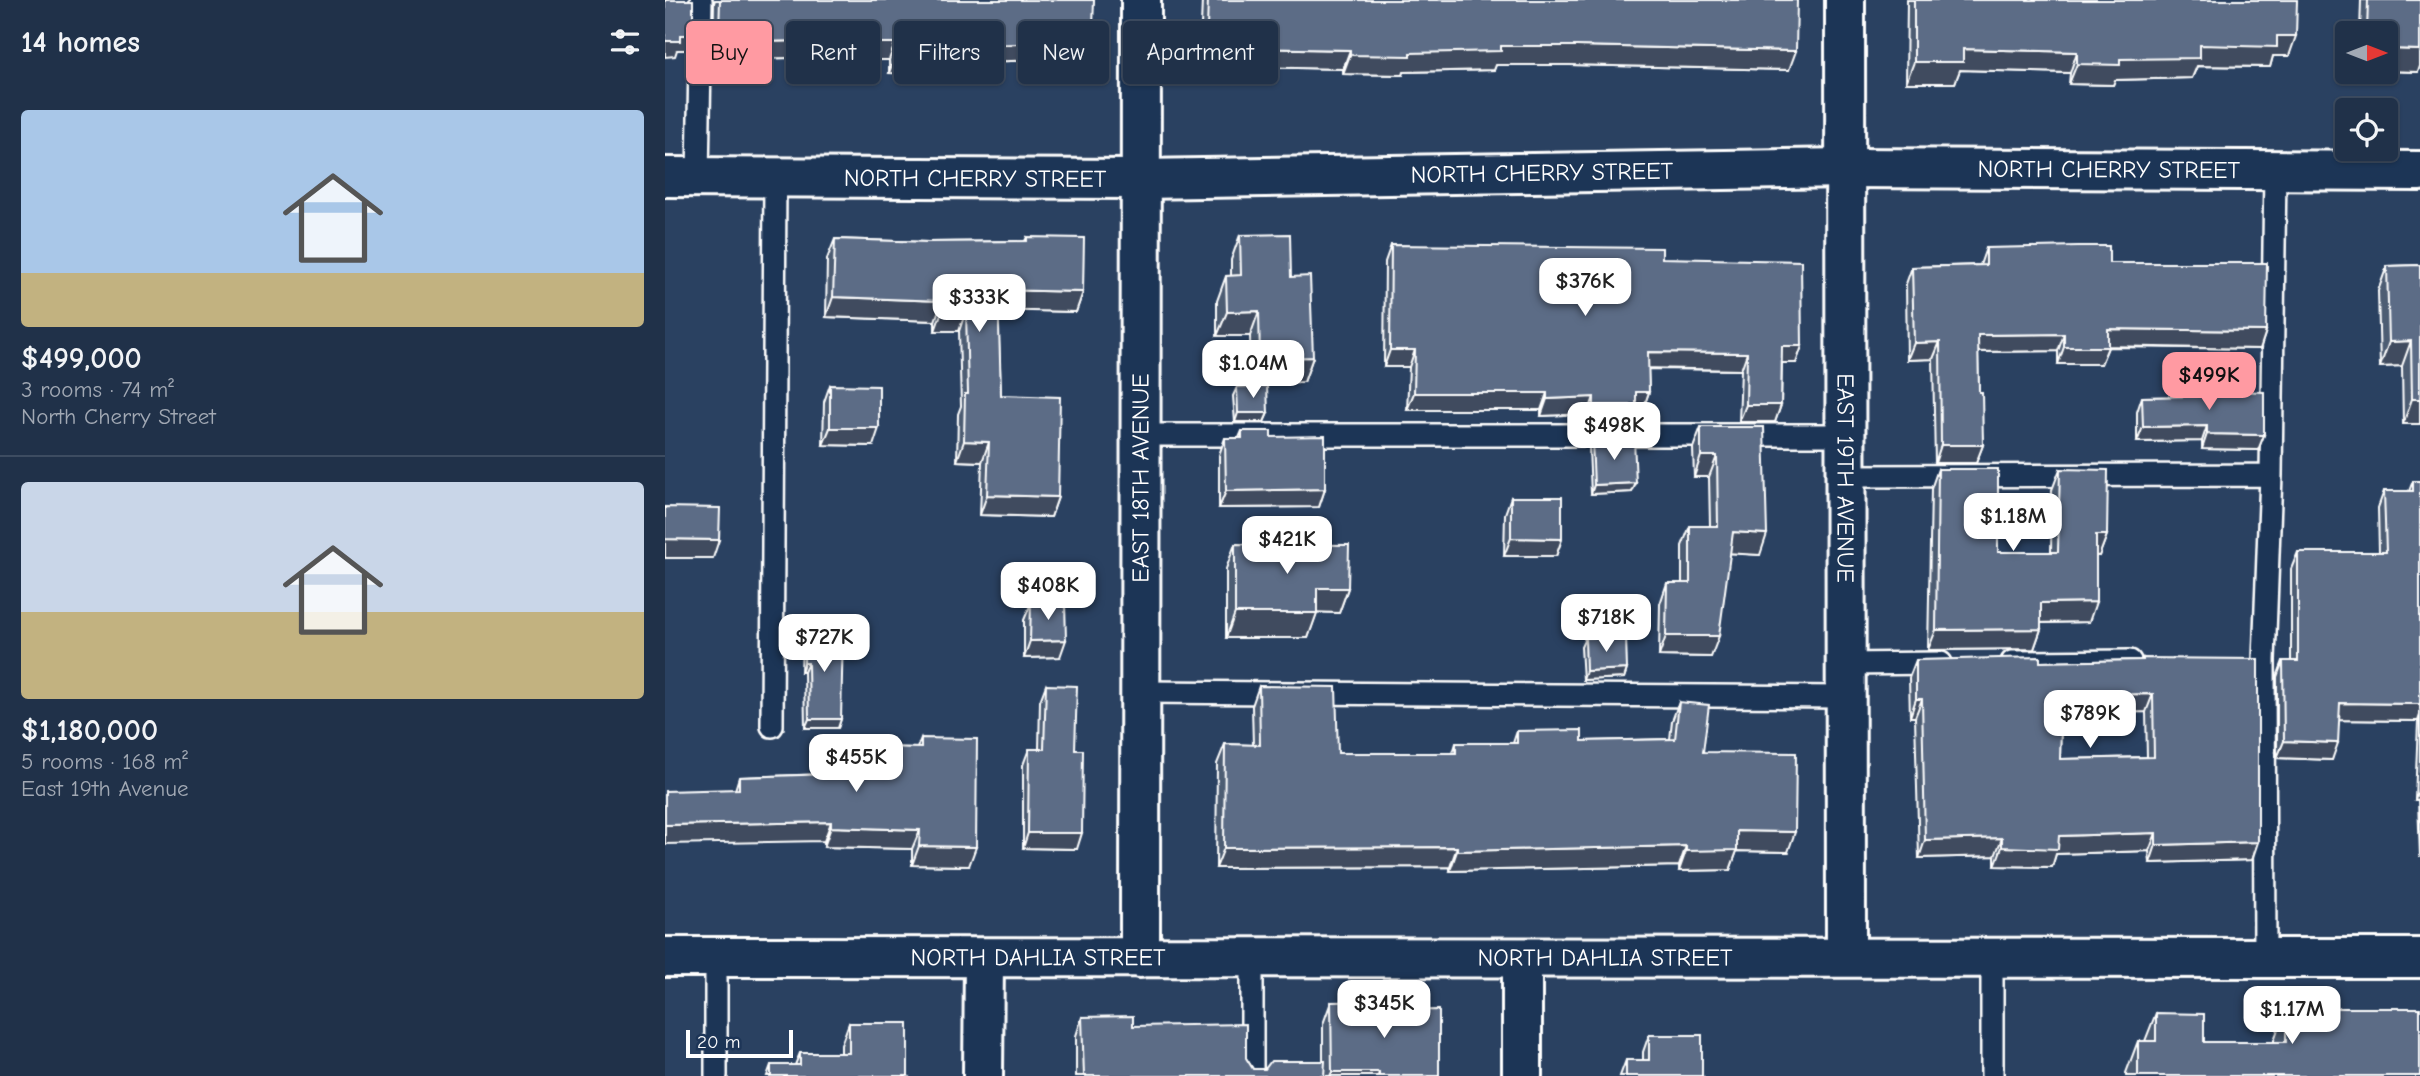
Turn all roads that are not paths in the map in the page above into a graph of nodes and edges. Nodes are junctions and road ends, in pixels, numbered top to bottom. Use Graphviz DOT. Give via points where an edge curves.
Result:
graph roads {
  1 [pos="701,0"];
  2 [pos="1141,0"];
  3 [pos="1845,0"];
  4 [pos="1846,168"];
  5 [pos="2275,170"];
  6 [pos="2420,171"];
  7 [pos="681,177"];
  8 [pos="775,177"];
  9 [pos="1142,179"];
  10 [pos="1141,435"];
  11 [pos="1845,435"];
  12 [pos="2271,475"];
  13 [pos="1845,476"];
  14 [pos="2152,661"];
  15 [pos="1985,662"];
  16 [pos="1957,663"];
  17 [pos="1845,680"];
  18 [pos="1140,692"];
  19 [pos="772,726"];
  20 [pos="665,957"];
  21 [pos="716,957"];
  22 [pos="1846,957"];
  23 [pos="1992,957"];
  24 [pos="983,958"];
  25 [pos="1140,958"];
  26 [pos="2265,958"];
  27 [pos="2420,958"];
  28 [pos="1252,959"];
  29 [pos="1522,959"];
  30 [pos="716,1076"];
  31 [pos="983,1076"];
  32 [pos="1252,1076"];
  33 [pos="1522,1076"];
  34 [pos="1992,1076"];
  1 -- 7 [label="lane"];
  2 -- 9 [label="street, EAST 18TH AVENUE"];
  3 -- 4 [label="street, EAST 19TH AVENUE"];
  4 -- 5 [label="street, NORTH CHERRY STREET"];
  4 -- 9 [label="street, NORTH CHERRY STREET"];
  4 -- 11 [label="street, EAST 19TH AVENUE"];
  5 -- 6 [label="street, NORTH CHERRY STREET"];
  5 -- 12 [label="lane"];
  7 -- 8 [label="street, NORTH CHERRY STREET"];
  8 -- 9 [label="street, NORTH CHERRY STREET"];
  8 -- 19 [label="lane"];
  9 -- 10 [label="street, EAST 18TH AVENUE"];
  10 -- 11 [label="lane"];
  10 -- 18 [label="street, EAST 18TH AVENUE"];
  11 -- 13 [label="street, EAST 19TH AVENUE"];
  12 -- 13 [label="lane"];
  12 -- 26 [label="lane" via="2257,660"];
  13 -- 17 [label="street, EAST 19TH AVENUE"];
  14 -- 15 [label="lane"];
  16 -- 17 [label="lane"];
  17 -- 18 [label="lane"];
  17 -- 22 [label="street, EAST 19TH AVENUE"];
  18 -- 25 [label="street, EAST 18TH AVENUE"];
  20 -- 21 [label="street, NORTH DAHLIA STREET"];
  21 -- 24 [label="street, NORTH DAHLIA STREET"];
  21 -- 30 [label="lane"];
  22 -- 23 [label="street, NORTH DAHLIA STREET"];
  22 -- 29 [label="street, NORTH DAHLIA STREET"];
  23 -- 26 [label="street, NORTH DAHLIA STREET"];
  23 -- 34 [label="lane"];
  24 -- 25 [label="street, NORTH DAHLIA STREET"];
  24 -- 31 [label="street"];
  25 -- 28 [label="street, NORTH DAHLIA STREET"];
  26 -- 27 [label="street, NORTH DAHLIA STREET"];
  28 -- 29 [label="street, NORTH DAHLIA STREET"];
  28 -- 32 [label="lane"];
  29 -- 33 [label="street"];
}
